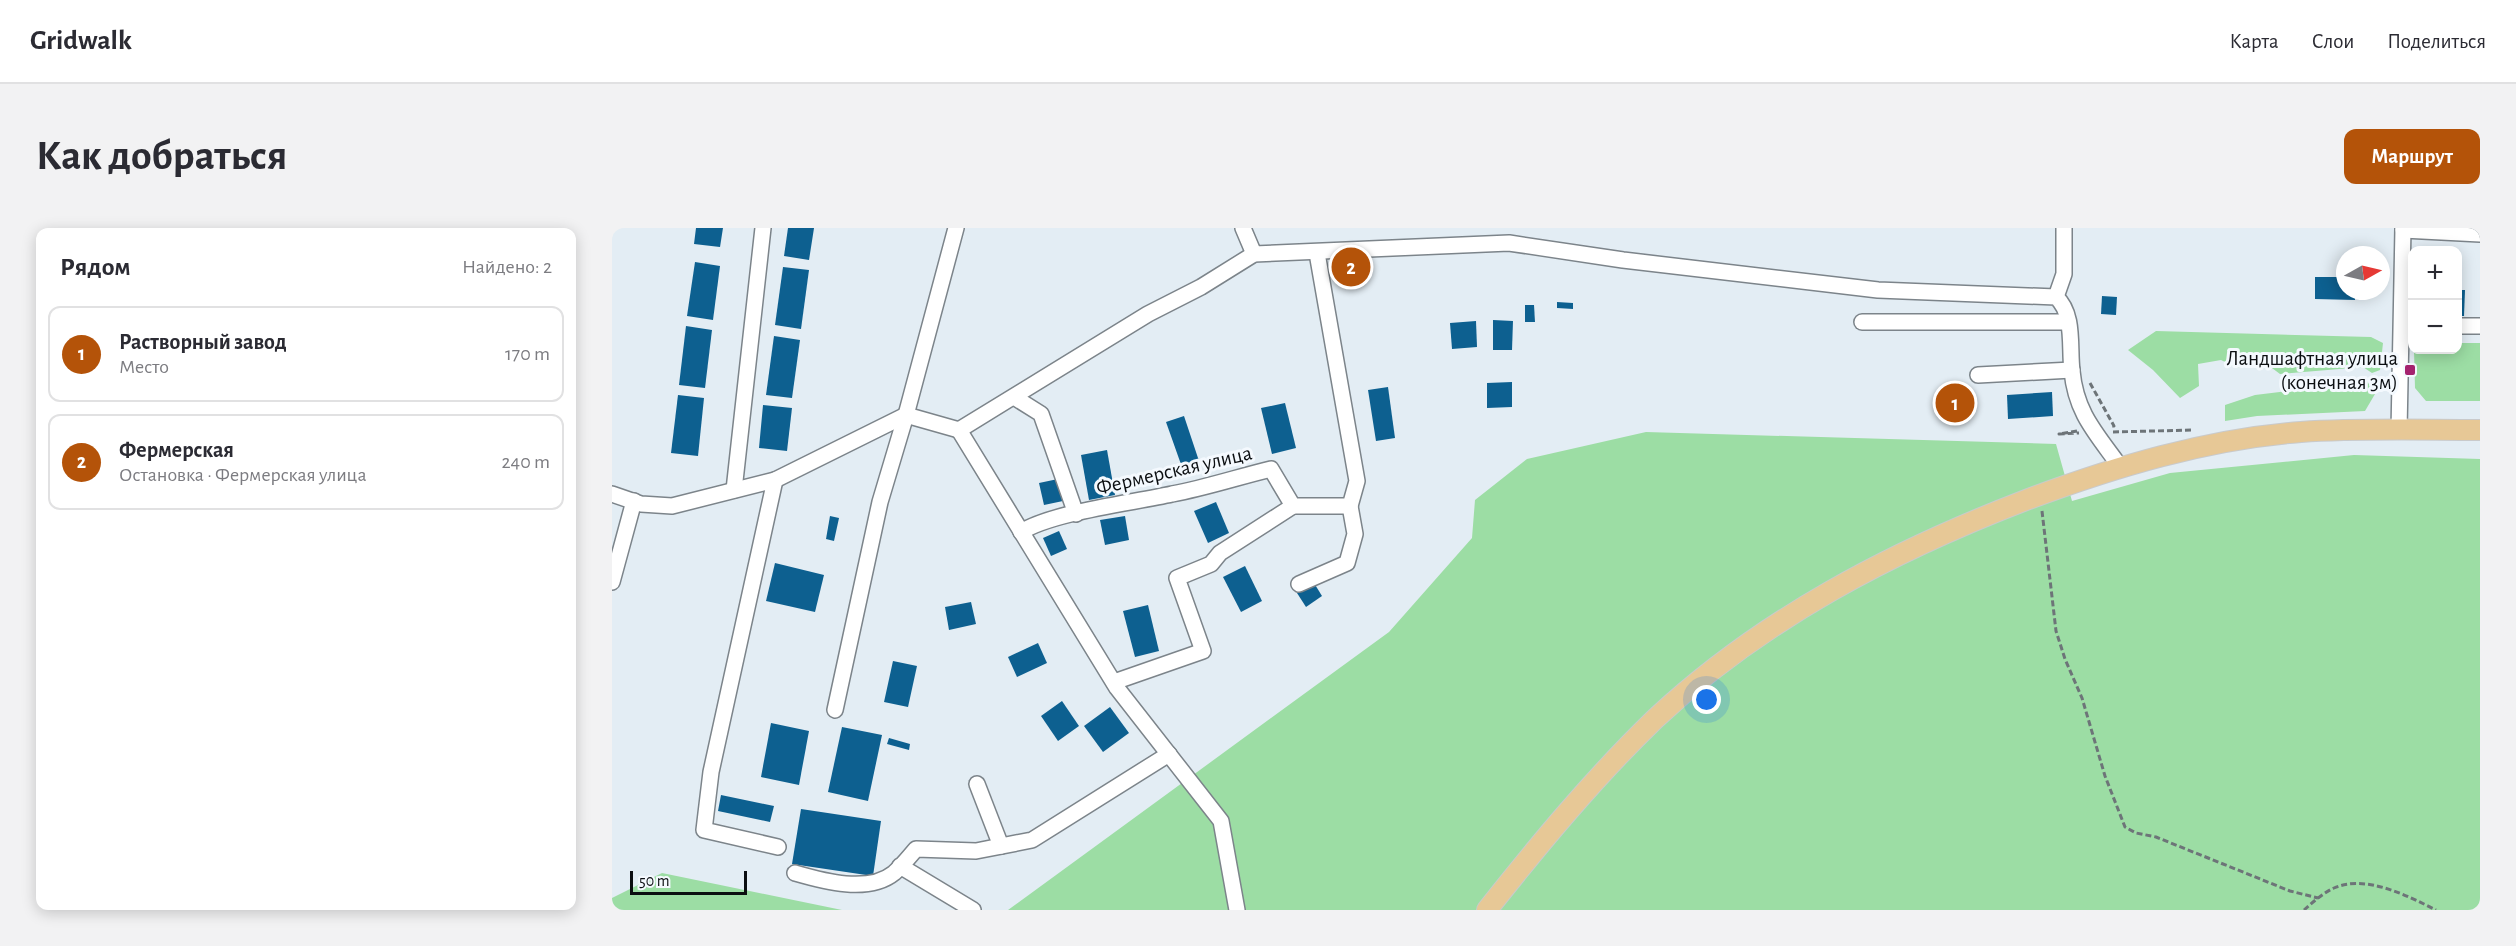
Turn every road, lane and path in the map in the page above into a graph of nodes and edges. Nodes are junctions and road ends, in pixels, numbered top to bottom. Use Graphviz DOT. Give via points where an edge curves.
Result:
graph roads {
  1 [pos="763,228"];
  2 [pos="956,228"];
  3 [pos="1243,228"];
  4 [pos="2064,228"];
  5 [pos="2403,229"];
  6 [pos="2480,234"];
  7 [pos="1317,253"];
  8 [pos="1254,254"];
  9 [pos="2056,297"];
  10 [pos="1862,322"];
  11 [pos="2068,322"];
  12 [pos="2406,326"];
  13 [pos="2462,326"];
  14 [pos="2480,326"];
  15 [pos="2072,370"];
  16 [pos="1978,375"];
  17 [pos="2089,382"];
  18 [pos="1014,397"];
  19 [pos="906,416"];
  20 [pos="2103,427"];
  21 [pos="2194,429"];
  22 [pos="959,430"];
  23 [pos="2480,430"];
  24 [pos="2398,431"];
  25 [pos="2081,432"];
  26 [pos="2104,432"];
  27 [pos="2121,468"];
  28 [pos="775,480"];
  29 [pos="734,490"];
  30 [pos="612,494"];
  31 [pos="2040,495"];
  32 [pos="634,501"];
  33 [pos="1293,506"];
  34 [pos="1350,506"];
  35 [pos="1076,514"];
  36 [pos="1021,532"];
  37 [pos="612,582"];
  38 [pos="1299,584"];
  39 [pos="1114,682"];
  40 [pos="835,710"];
  41 [pos="1169,754"];
  42 [pos="977,784"];
  43 [pos="1001,846"];
  44 [pos="778,847"];
  45 [pos="900,866"];
  46 [pos="795,873"];
  47 [pos="2318,898"];
  48 [pos="973,910"];
  49 [pos="1237,910"];
  50 [pos="1487,910"];
  51 [pos="2304,910"];
  52 [pos="2436,910"];
  1 -- 29 [label="street"];
  2 -- 19 [label="street"];
  3 -- 8 [label="street"];
  4 -- 9 [label="street" via="2064,274"];
  5 -- 6 [label="street"];
  5 -- 12 [label="street"];
  7 -- 8 [label="street"];
  7 -- 9 [label="street" via="1509,243 1878,290"];
  7 -- 34 [label="street" via="1357,481"];
  8 -- 18 [label="street"];
  9 -- 11 [label="street" via="2067,311"];
  10 -- 11 [label="street"];
  11 -- 15 [label="street"];
  12 -- 24 [label="street"];
  13 -- 14 [label="street"];
  15 -- 16 [label="street"];
  15 -- 27 [label="street" via="2075,397"];
  17 -- 20 [label="path" via="2114,426"];
  18 -- 22 [label="street"];
  18 -- 35 [label="street" via="1041,414"];
  19 -- 22 [label="street"];
  19 -- 28 [label="street"];
  19 -- 40 [label="street" via="880,502"];
  21 -- 26 [label="path"];
  22 -- 36 [label="street"];
  23 -- 24 [label="main road"];
  24 -- 27 [label="main road" via="2300,432 2205,446"];
  25 -- 25 [label="path" via="2059,434"];
  27 -- 31 [label="main road"];
  28 -- 29 [label="street"];
  28 -- 44 [label="street" via="711,772 704,830"];
  29 -- 32 [label="street" via="672,506"];
  30 -- 32 [label="street"];
  31 -- 47 [label="path" via="2056,631 2126,827 2290,891"];
  31 -- 50 [label="main road" via="1893,556 1807,603 1728,658 1657,718 1596,778"];
  32 -- 37 [label="street"];
  33 -- 34 [label="street"];
  33 -- 35 [label="street, Фермерская улица" via="1270,469 1176,494"];
  33 -- 39 [label="street" via="1211,564 1177,578 1203,651"];
  34 -- 38 [label="street" via="1355,534 1347,563"];
  35 -- 36 [label="street, Фермерская улица" via="1032,525"];
  36 -- 39 [label="street"];
  39 -- 41 [label="street"];
  41 -- 43 [label="street" via="1032,840"];
  41 -- 49 [label="street" via="1221,821"];
  42 -- 43 [label="street"];
  43 -- 45 [label="street" via="976,851 916,849"];
  45 -- 46 [label="street" via="877,882 831,884"];
  45 -- 48 [label="street"];
  47 -- 51 [label="path"];
  47 -- 52 [label="path" via="2335,888 2356,884 2408,896"];
}
